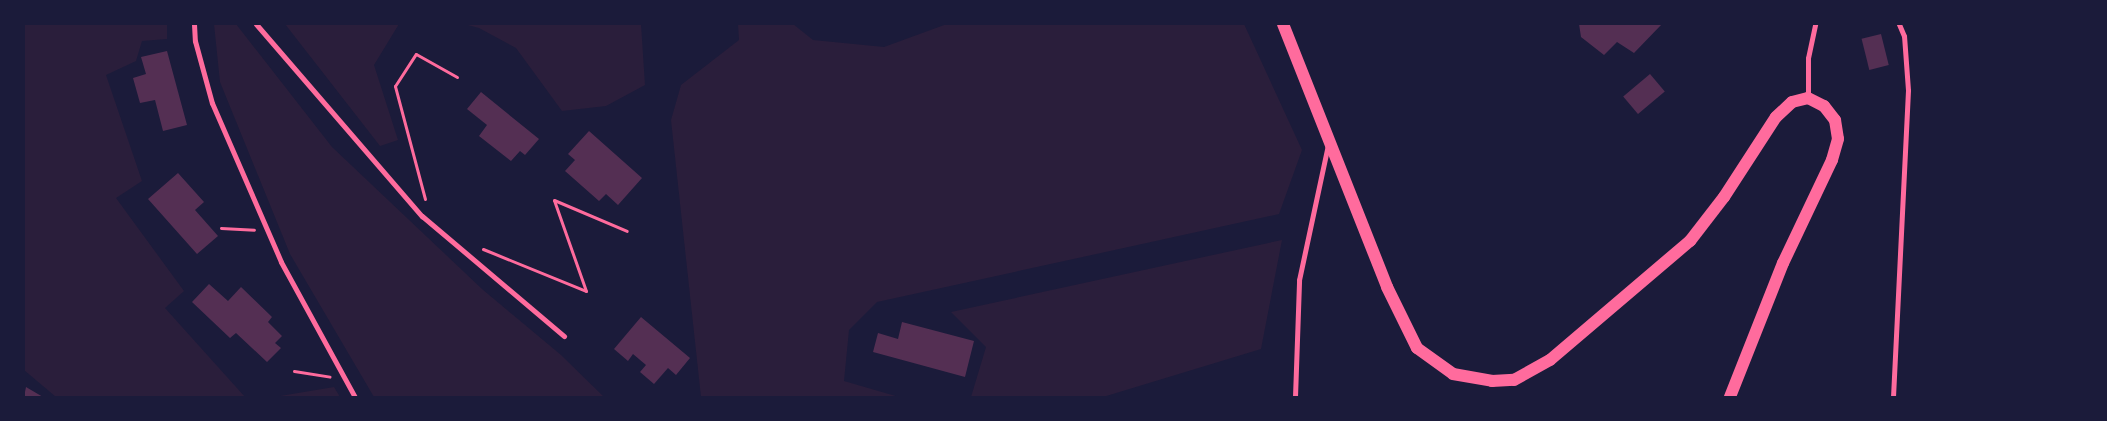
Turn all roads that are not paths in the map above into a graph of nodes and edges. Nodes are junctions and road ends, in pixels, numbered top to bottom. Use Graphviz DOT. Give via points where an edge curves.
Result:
graph roads {
  1 [pos="194,24"];
  2 [pos="256,24"];
  3 [pos="1283,24"];
  4 [pos="1815,24"];
  5 [pos="1899,24"];
  6 [pos="1808,98"];
  7 [pos="1330,137"];
  8 [pos="564,336"];
  9 [pos="355,397"];
  10 [pos="1295,397"];
  11 [pos="1730,397"];
  12 [pos="1893,397"];
  1 -- 9 [label="street" via="195,40 212,103 267,230"];
  2 -- 8 [label="street" via="432,224"];
  3 -- 7 [label="main road"];
  4 -- 6 [label="street" via="1808,58"];
  5 -- 12 [label="street" via="1904,36 1908,90"];
  6 -- 7 [label="main road" via="1792,102 1776,117 1724,198 1690,241 1550,360 1514,380 1492,381 1452,374 1418,348 1387,287"];
  6 -- 11 [label="main road" via="1824,106 1836,120 1838,139 1832,160 1783,263"];
  7 -- 10 [label="street" via="1299,280"];
}
